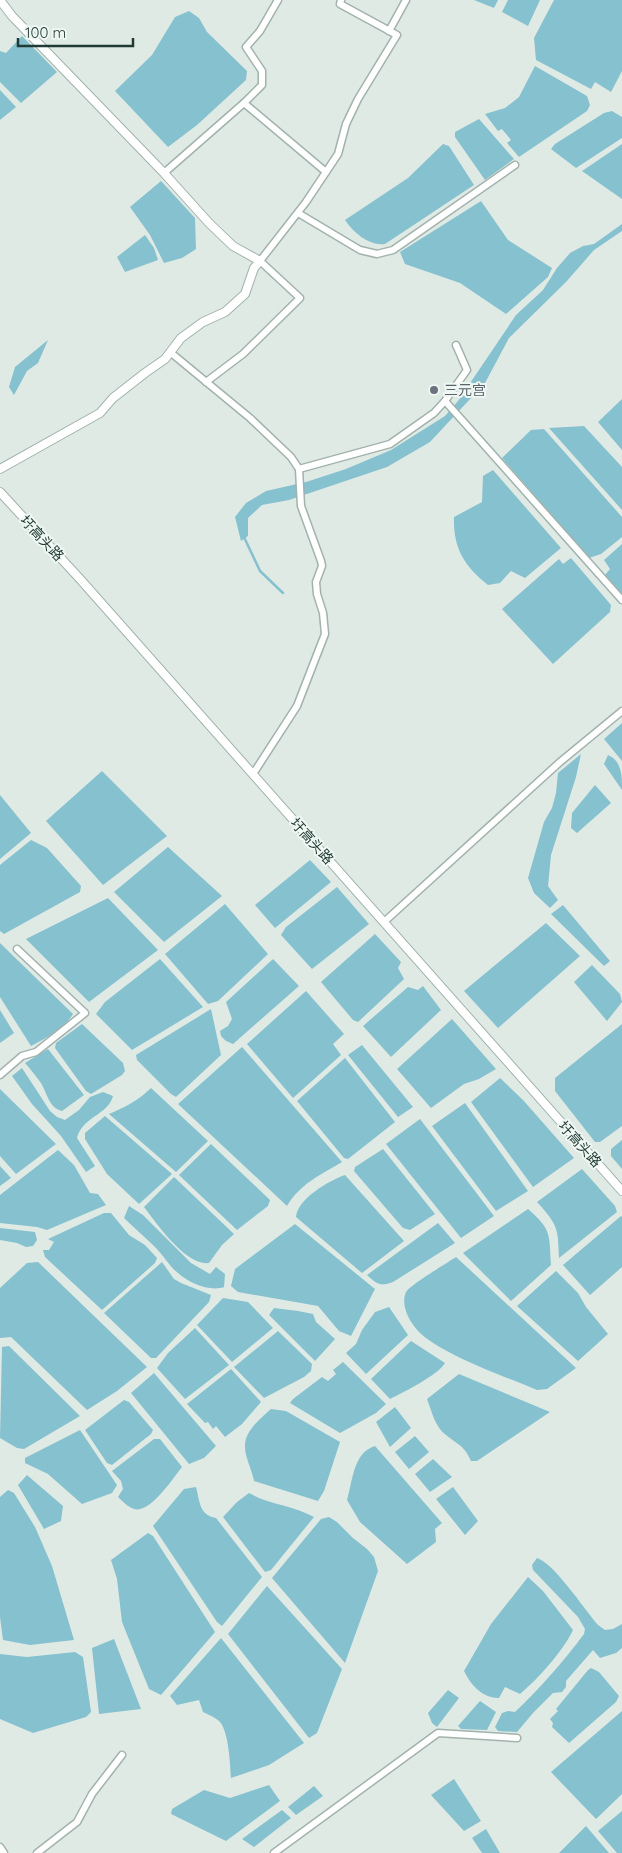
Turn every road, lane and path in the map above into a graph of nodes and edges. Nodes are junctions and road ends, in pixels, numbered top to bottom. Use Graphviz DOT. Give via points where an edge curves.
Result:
graph roads {
  1 [pos="0,0"];
  2 [pos="278,0"];
  3 [pos="341,0"];
  4 [pos="406,0"];
  5 [pos="389,31"];
  6 [pos="244,103"];
  7 [pos="515,165"];
  8 [pos="164,172"];
  9 [pos="326,172"];
  10 [pos="298,213"];
  11 [pos="260,261"];
  12 [pos="456,345"];
  13 [pos="170,352"];
  14 [pos="206,382"];
  15 [pos="448,404"];
  16 [pos="0,469"];
  17 [pos="299,469"];
  18 [pos="0,492"];
  19 [pos="622,600"];
  20 [pos="622,711"];
  21 [pos="253,774"];
  22 [pos="384,922"];
  23 [pos="17,949"];
  24 [pos="0,1074"];
  25 [pos="622,1191"];
  26 [pos="517,1738"];
  27 [pos="122,1755"];
  28 [pos="0,1847"];
  29 [pos="4,1853"];
  30 [pos="37,1853"];
  31 [pos="274,1853"];
  1 -- 8 [label="street"];
  2 -- 6 [label="street" via="260,31 246,47 262,71 262,85"];
  3 -- 5 [label="street" via="340,4"];
  4 -- 5 [label="street"];
  5 -- 9 [label="street" via="397,35 358,99 346,124 338,154"];
  6 -- 8 [label="street"];
  6 -- 9 [label="street"];
  7 -- 10 [label="street" via="393,250 377,254 360,250"];
  8 -- 11 [label="street" via="233,246"];
  9 -- 10 [label="street"];
  10 -- 11 [label="street"];
  11 -- 13 [label="street" via="254,268 245,294 225,312 203,322 181,338"];
  11 -- 14 [label="street" via="300,298 242,354"];
  12 -- 15 [label="street" via="467,370"];
  13 -- 14 [label="street"];
  13 -- 16 [label="street" via="113,398 100,413"];
  14 -- 17 [label="street" via="250,418 291,457"];
  15 -- 17 [label="street" via="390,444"];
  15 -- 19 [label="street"];
  17 -- 21 [label="street" via="301,506 322,566 316,582 325,634 297,706"];
  18 -- 21 [label="street, 圩高头路"];
  20 -- 22 [label="street" via="560,762"];
  21 -- 22 [label="street, 圩高头路"];
  22 -- 25 [label="street, 圩高头路"];
  23 -- 24 [label="street" via="85,1013 36,1052 22,1056"];
  26 -- 31 [label="street" via="438,1732"];
  27 -- 30 [label="street" via="92,1794 77,1822"];
  28 -- 29 [label="street"];
}
